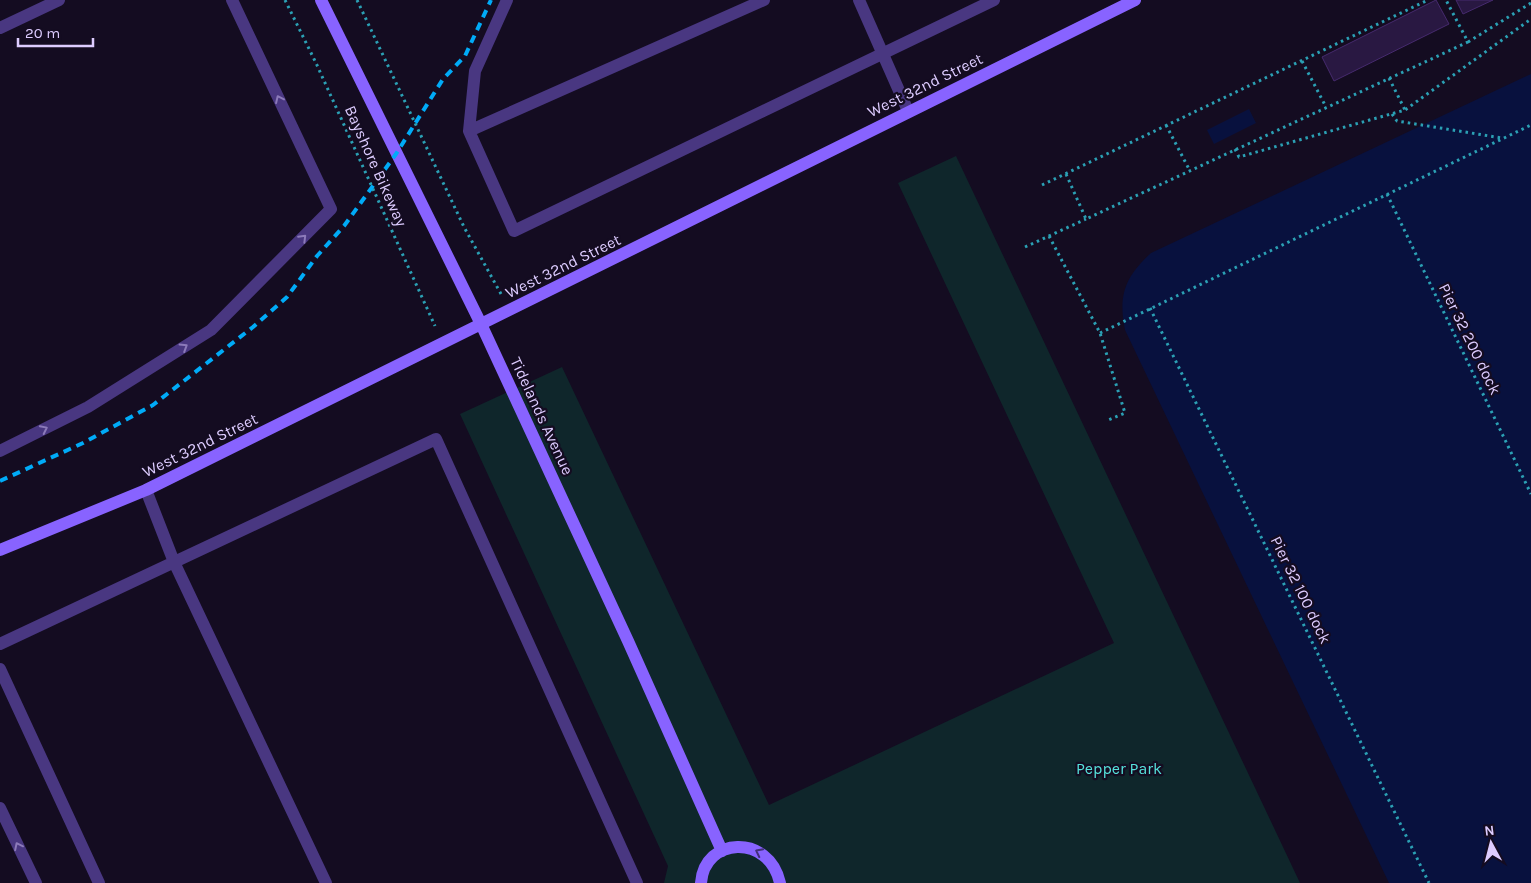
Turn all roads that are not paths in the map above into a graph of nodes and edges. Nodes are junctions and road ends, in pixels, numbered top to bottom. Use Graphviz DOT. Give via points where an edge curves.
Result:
graph roads {
  1 [pos="232,0"];
  2 [pos="321,0"];
  3 [pos="508,0"];
  4 [pos="764,0"];
  5 [pos="859,0"];
  6 [pos="994,0"];
  7 [pos="1135,0"];
  8 [pos="55,1"];
  9 [pos="0,28"];
  10 [pos="883,53"];
  11 [pos="908,111"];
  12 [pos="469,131"];
  13 [pos="481,324"];
  14 [pos="0,450"];
  15 [pos="146,490"];
  16 [pos="0,550"];
  17 [pos="174,562"];
  18 [pos="0,644"];
  19 [pos="0,670"];
  20 [pos="0,808"];
  21 [pos="722,851"];
  22 [pos="36,883"];
  23 [pos="99,883"];
  24 [pos="326,883"];
  25 [pos="637,883"];
  26 [pos="701,883"];
  27 [pos="780,883"];
  14 -- 1 [label="lane, one-way" via="88,407 211,330 332,209"];
  2 -- 13 [label="street, Tidelands Avenue"];
  3 -- 12 [label="lane" via="475,72"];
  4 -- 12 [label="lane"];
  5 -- 10 [label="lane"];
  6 -- 10 [label="lane"];
  7 -- 11 [label="street, West 32nd Street"];
  8 -- 9 [label="lane"];
  10 -- 11 [label="lane"];
  10 -- 12 [label="lane" via="514,231"];
  11 -- 13 [label="street, West 32nd Street"];
  13 -- 15 [label="street, West 32nd Street"];
  13 -- 21 [label="street, Tidelands Avenue"];
  15 -- 16 [label="street, West 32nd Street"];
  15 -- 17 [label="lane"];
  17 -- 18 [label="lane"];
  17 -- 24 [label="lane"];
  17 -- 25 [label="lane" via="436,439"];
  19 -- 23 [label="lane"];
  22 -- 20 [label="lane, one-way"];
  21 -- 26 [label="street" via="706,865"];
  27 -- 21 [label="street, one-way" via="777,870 757,850 744,847"];
}
